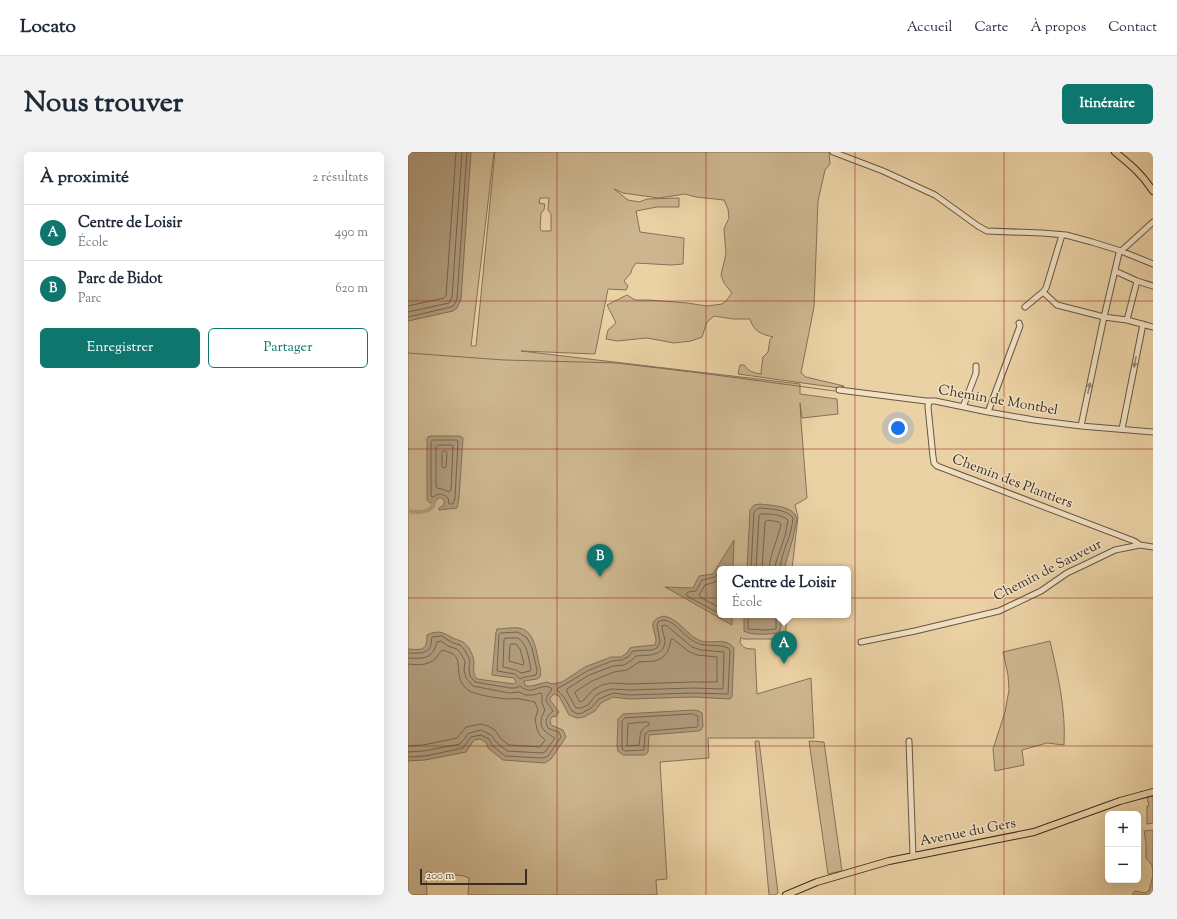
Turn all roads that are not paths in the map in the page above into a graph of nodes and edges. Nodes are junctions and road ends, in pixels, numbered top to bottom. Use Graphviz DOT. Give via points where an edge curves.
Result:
graph roads {
  1 [pos="833,152"];
  2 [pos="1115,152"];
  3 [pos="1153,190"];
  4 [pos="1153,222"];
  5 [pos="1062,235"];
  6 [pos="1121,251"];
  7 [pos="1153,264"];
  8 [pos="1115,271"];
  9 [pos="1137,281"];
  10 [pos="1153,286"];
  11 [pos="1043,292"];
  12 [pos="1025,307"];
  13 [pos="1104,317"];
  14 [pos="1127,320"];
  15 [pos="1019,323"];
  16 [pos="1143,324"];
  17 [pos="1153,327"];
  18 [pos="976,366"];
  19 [pos="839,390"];
  20 [pos="929,401"];
  21 [pos="963,407"];
  22 [pos="988,412"];
  23 [pos="1081,426"];
  24 [pos="1122,429"];
  25 [pos="1153,432"];
  26 [pos="1140,545"];
  27 [pos="1153,547"];
  28 [pos="861,642"];
  29 [pos="909,741"];
  30 [pos="1153,792"];
  31 [pos="913,856"];
  32 [pos="786,895"];
  1 -- 5 [label="street" via="935,195 987,231"];
  2 -- 3 [label="main road" via="1134,167"];
  4 -- 6 [label="street"];
  5 -- 6 [label="street"];
  5 -- 11 [label="street"];
  6 -- 7 [label="street"];
  6 -- 8 [label="street"];
  8 -- 9 [label="street"];
  8 -- 13 [label="street"];
  9 -- 10 [label="street"];
  9 -- 14 [label="street"];
  11 -- 12 [label="street"];
  11 -- 13 [label="street" via="1057,305"];
  13 -- 14 [label="street"];
  23 -- 13 [label="street, one-way"];
  14 -- 16 [label="street"];
  15 -- 22 [label="street"];
  16 -- 17 [label="street"];
  16 -- 24 [label="street, one-way"];
  18 -- 21 [label="street" via="976,373"];
  19 -- 20 [label="street, Chemin de Montbel"];
  20 -- 21 [label="street, Chemin de Montbel"];
  20 -- 26 [label="street, Chemin des Plantiers" via="933,457 937,466"];
  21 -- 22 [label="street, Chemin de Montbel"];
  22 -- 23 [label="street, Chemin de Montbel"];
  23 -- 24 [label="street, Chemin de Montbel"];
  24 -- 25 [label="street, Chemin de Montbel"];
  26 -- 27 [label="street, Chemin de Sauveur"];
  26 -- 28 [label="street, Chemin de Sauveur" via="1115,550 1084,564 1041,591 999,611"];
  29 -- 31 [label="street"];
  30 -- 31 [label="main road, Avenue du Gers" via="1034,832"];
  31 -- 32 [label="main road, Avenue du Gers" via="863,868"];
}
